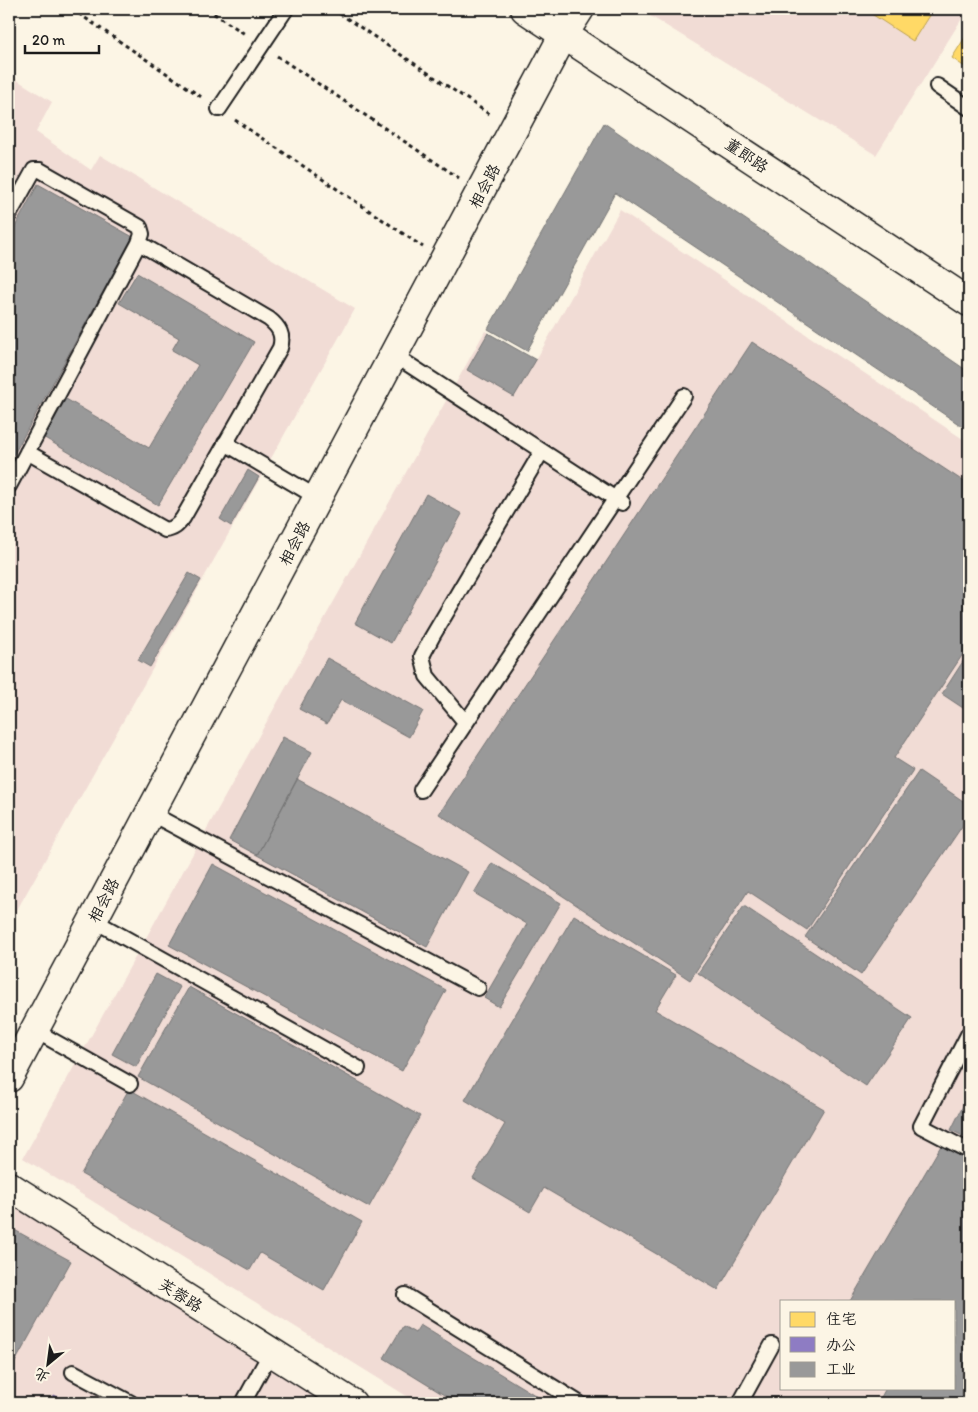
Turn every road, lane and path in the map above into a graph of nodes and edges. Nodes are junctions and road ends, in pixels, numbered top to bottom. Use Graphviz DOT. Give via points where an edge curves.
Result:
graph roads {
  1 [pos="72,9"];
  2 [pos="207,9"];
  3 [pos="286,9"];
  4 [pos="333,9"];
  5 [pos="525,9"];
  6 [pos="580,9"];
  7 [pos="564,34"];
  8 [pos="262,46"];
  9 [pos="937,86"];
  10 [pos="969,108"];
  11 [pos="219,109"];
  12 [pos="514,130"];
  13 [pos="480,192"];
  14 [pos="9,215"];
  15 [pos="139,243"];
  16 [pos="444,261"];
  17 [pos="969,302"];
  18 [pos="394,355"];
  19 [pos="684,396"];
  20 [pos="225,443"];
  21 [pos="542,451"];
  22 [pos="27,452"];
  23 [pos="9,486"];
  24 [pos="318,498"];
  25 [pos="619,501"];
  26 [pos="466,723"];
  27 [pos="421,790"];
  28 [pos="150,813"];
  29 [pos="93,920"];
  30 [pos="478,988"];
  31 [pos="34,1030"];
  32 [pos="969,1033"];
  33 [pos="358,1068"];
  34 [pos="9,1078"];
  35 [pos="130,1084"];
  36 [pos="969,1151"];
  37 [pos="9,1186"];
  38 [pos="405,1296"];
  39 [pos="772,1345"];
  40 [pos="271,1352"];
  41 [pos="73,1372"];
  42 [pos="131,1403"];
  43 [pos="243,1403"];
  44 [pos="352,1403"];
  45 [pos="579,1403"];
  46 [pos="740,1403"];
  1 -- 11 [label="path"];
  2 -- 8 [label="path"];
  3 -- 8 [label="lane"];
  4 -- 12 [label="path"];
  5 -- 7 [label="street, 董郎路"];
  6 -- 7 [label="street, 相会路"];
  7 -- 12 [label="street, 相会路"];
  7 -- 17 [label="street, 董郎路"];
  8 -- 11 [label="lane"];
  8 -- 13 [label="path"];
  9 -- 10 [label="lane"];
  11 -- 16 [label="path"];
  12 -- 13 [label="street, 相会路"];
  13 -- 16 [label="street, 相会路"];
  14 -- 15 [label="lane" via="34,170 40,170 140,227"];
  15 -- 20 [label="lane" via="269,319 281,333 280,348"];
  15 -- 22 [label="lane"];
  16 -- 18 [label="street, 相会路"];
  18 -- 21 [label="lane"];
  18 -- 24 [label="street, 相会路"];
  19 -- 25 [label="lane"];
  20 -- 22 [label="lane" via="178,525 165,530"];
  20 -- 24 [label="lane"];
  21 -- 25 [label="lane"];
  21 -- 26 [label="lane" via="422,656 427,676"];
  22 -- 23 [label="lane"];
  24 -- 28 [label="street, 相会路"];
  25 -- 26 [label="lane"];
  26 -- 27 [label="lane"];
  28 -- 29 [label="street, 相会路"];
  28 -- 30 [label="lane"];
  29 -- 31 [label="street, 相会路"];
  29 -- 33 [label="lane"];
  31 -- 34 [label="street, 相会路"];
  31 -- 35 [label="lane"];
  32 -- 36 [label="lane" via="921,1126"];
  37 -- 40 [label="street, 芙蓉路"];
  38 -- 45 [label="lane"];
  39 -- 46 [label="lane"];
  40 -- 43 [label="lane"];
  40 -- 44 [label="street, 芙蓉路"];
  41 -- 42 [label="lane"];
}
